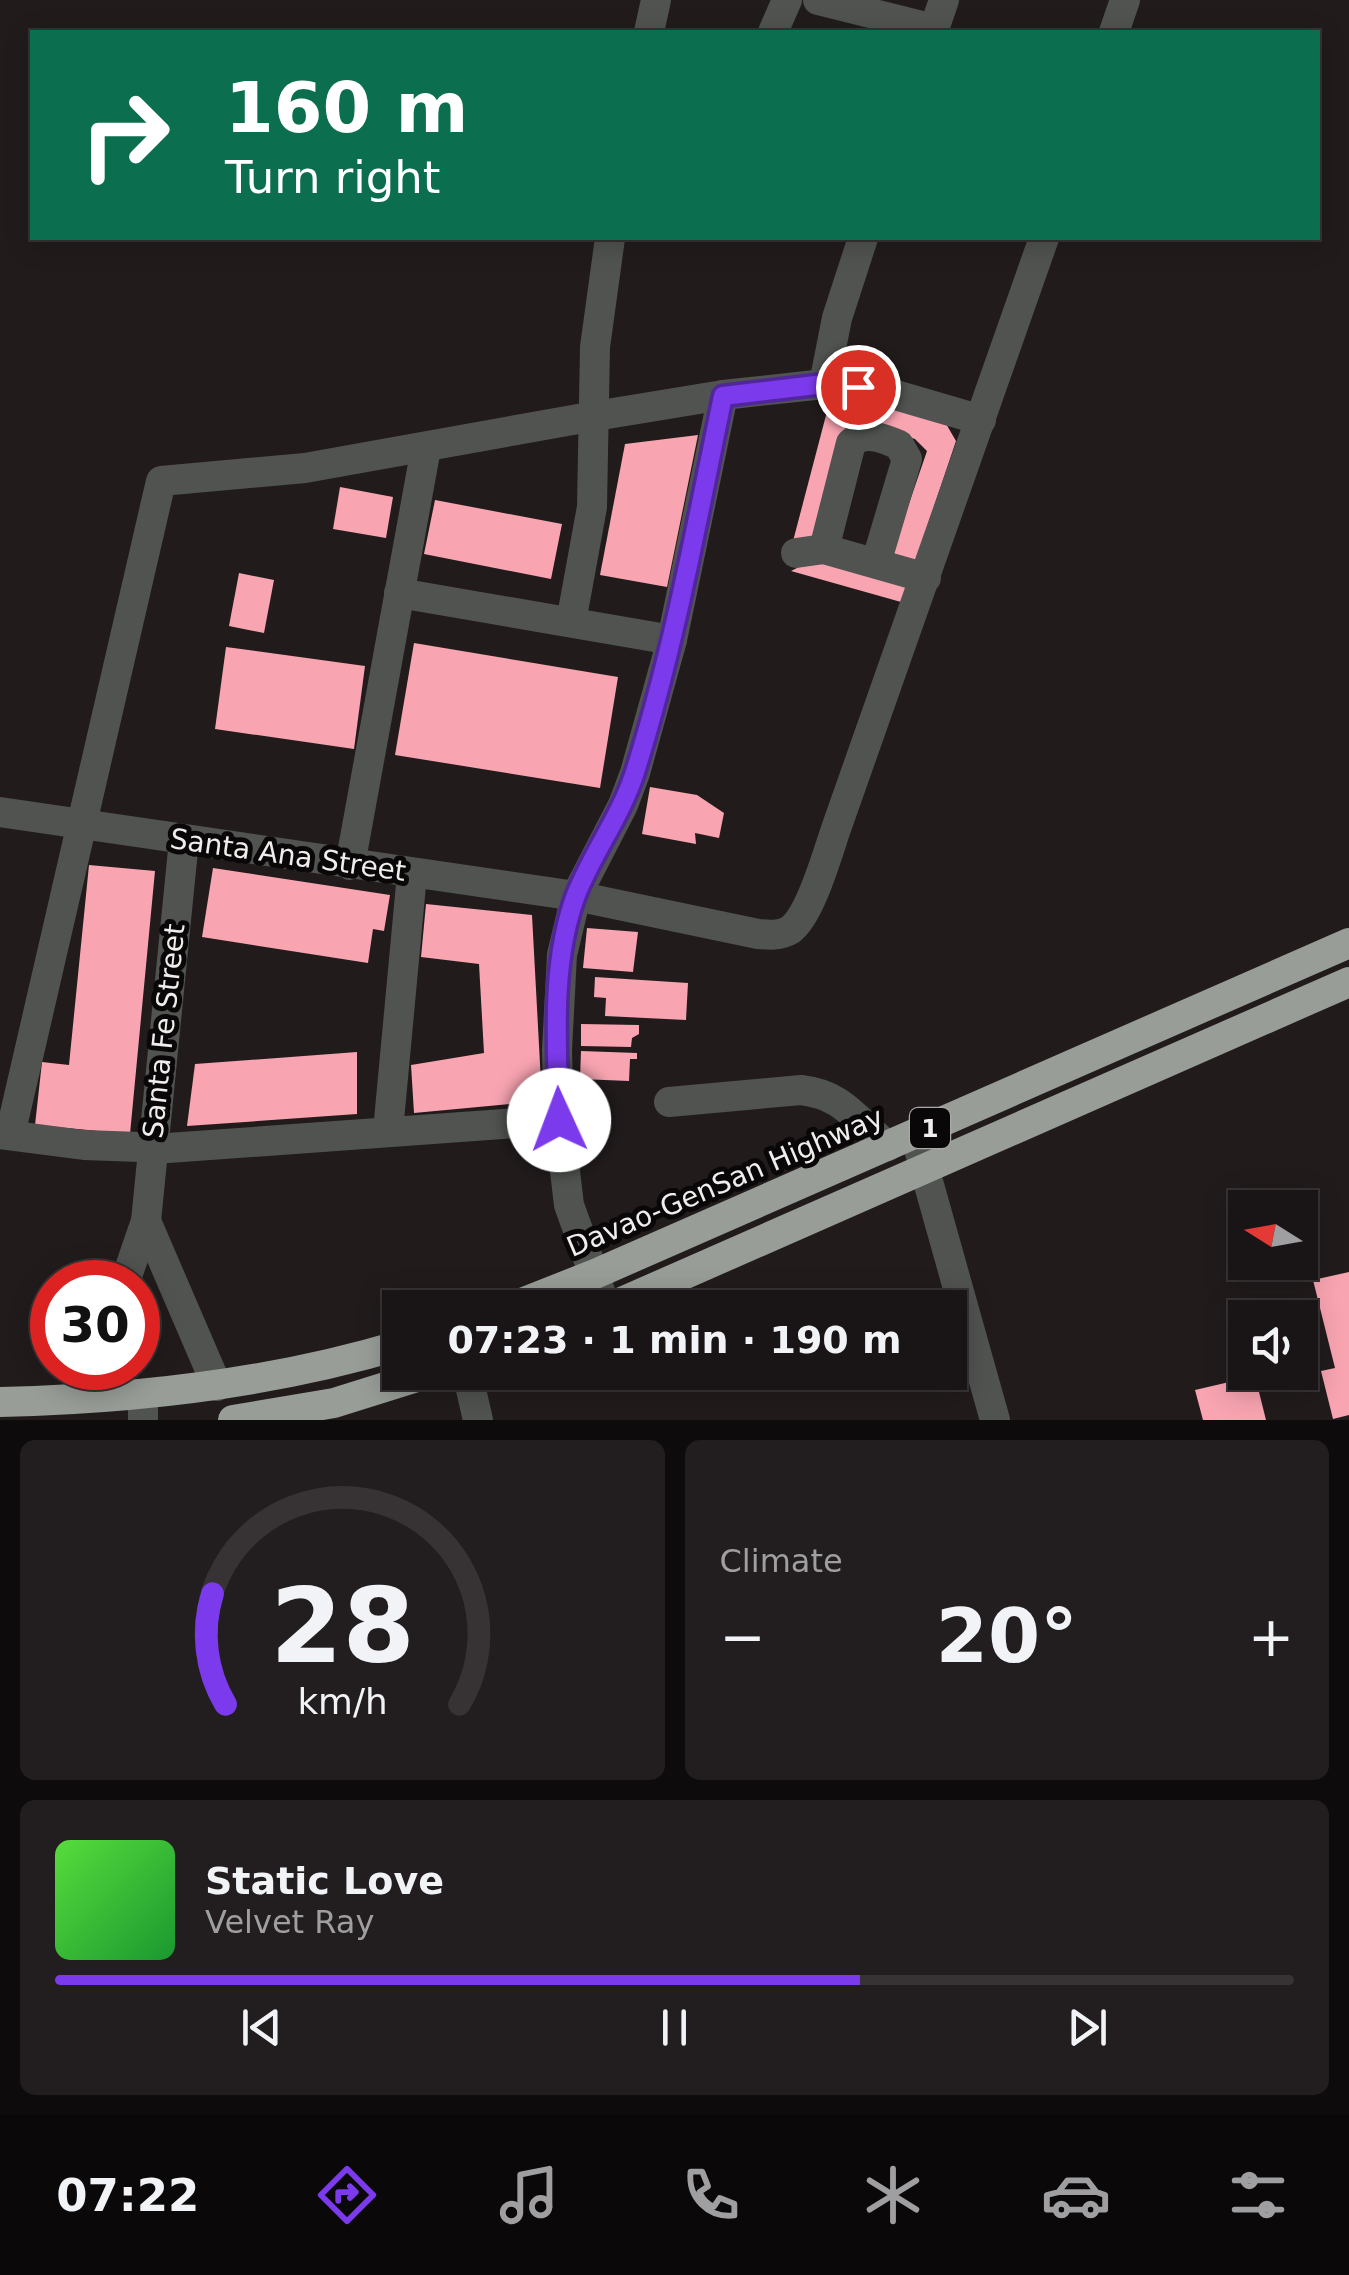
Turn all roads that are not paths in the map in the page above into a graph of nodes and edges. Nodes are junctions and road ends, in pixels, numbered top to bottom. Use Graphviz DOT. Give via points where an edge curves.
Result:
graph roads {
  1 [pos="656,0"];
  2 [pos="787,0"];
  3 [pos="818,0"];
  4 [pos="944,0"];
  5 [pos="1125,0"];
  6 [pos="649,30"];
  7 [pos="773,30"];
  8 [pos="930,30"];
  9 [pos="934,30"];
  10 [pos="1115,30"];
  11 [pos="610,240"];
  12 [pos="862,240"];
  13 [pos="1043,240"];
  14 [pos="824,384"];
  15 [pos="723,396"];
  16 [pos="594,416"];
  17 [pos="982,420"];
  18 [pos="426,448"];
  19 [pos="876,563"];
  20 [pos="926,578"];
  21 [pos="400,593"];
  22 [pos="571,622"];
  23 [pos="672,640"];
  24 [pos="0,812"];
  25 [pos="83,825"];
  26 [pos="184,840"];
  27 [pos="350,864"];
  28 [pos="412,874"];
  29 [pos="576,896"];
  30 [pos="1349,943"];
  31 [pos="1349,982"];
  32 [pos="669,1102"];
  33 [pos="559,1120"];
  34 [pos="388,1131"];
  35 [pos="5,1134"];
  36 [pos="902,1140"];
  37 [pos="152,1148"];
  38 [pos="925,1169"];
  39 [pos="146,1221"];
  40 [pos="133,1260"];
  41 [pos="595,1274"];
  42 [pos="555,1290"];
  43 [pos="601,1290"];
  44 [pos="648,1290"];
  45 [pos="382,1350"];
  46 [pos="217,1386"];
  47 [pos="382,1387"];
  48 [pos="89,1390"];
  49 [pos="471,1390"];
  50 [pos="86,1398"];
  51 [pos="0,1402"];
  52 [pos="143,1407"];
  53 [pos="233,1420"];
  54 [pos="478,1420"];
  55 [pos="995,1420"];
  1 -- 6 [label="street"];
  2 -- 7 [label="street"];
  3 -- 8 [label="street"];
  4 -- 9 [label="street"];
  5 -- 10 [label="street"];
  11 -- 16 [label="street" via="598,310"];
  12 -- 14 [label="street"];
  13 -- 17 [label="street"];
  14 -- 15 [label="street"];
  14 -- 17 [label="street" via="892,394"];
  15 -- 16 [label="street"];
  15 -- 23 [label="street"];
  16 -- 18 [label="street"];
  16 -- 22 [label="street" via="592,506"];
  17 -- 20 [label="street"];
  18 -- 21 [label="street"];
  18 -- 25 [label="street" via="259,474 162,481"];
  19 -- 19 [label="street" via="906,458 899,445 858,437 810,551"];
  19 -- 20 [label="street"];
  20 -- 29 [label="street, Santa Ana Street" via="810,898 788,931 758,934"];
  21 -- 22 [label="street"];
  21 -- 27 [label="street"];
  22 -- 23 [label="street"];
  23 -- 29 [label="street" via="623,805"];
  24 -- 25 [label="street, Santa Ana Street"];
  25 -- 26 [label="street, Santa Ana Street"];
  25 -- 35 [label="street"];
  26 -- 27 [label="street, Santa Ana Street"];
  26 -- 37 [label="street, Santa Fe Street"];
  27 -- 28 [label="street, Santa Ana Street"];
  28 -- 29 [label="street, Santa Ana Street"];
  28 -- 34 [label="street"];
  29 -- 33 [label="street" via="562,956"];
  30 -- 36 [label="highway, Davao-GenSan Highway / 1"];
  31 -- 38 [label="highway, 1"];
  32 -- 36 [label="street" via="820,1092 850,1108 862,1126"];
  33 -- 34 [label="street"];
  33 -- 41 [label="street" via="568,1204"];
  34 -- 37 [label="street"];
  35 -- 37 [label="street"];
  36 -- 38 [label="street"];
  36 -- 41 [label="highway, Davao-GenSan Highway / 1"];
  37 -- 39 [label="street, Santa Fe Street"];
  38 -- 44 [label="highway, 1"];
  38 -- 55 [label="street"];
  39 -- 40 [label="street, Santa Fe Street"];
  39 -- 46 [label="street, Santa Fe Street"];
  41 -- 42 [label="highway, Davao-GenSan Highway / 1"];
  41 -- 43 [label="street"];
  45 -- 46 [label="highway"];
  46 -- 52 [label="highway"];
  47 -- 53 [label="highway"];
  48 -- 50 [label="street"];
  49 -- 54 [label="street"];
  50 -- 51 [label="highway"];
  50 -- 52 [label="highway"];
}
